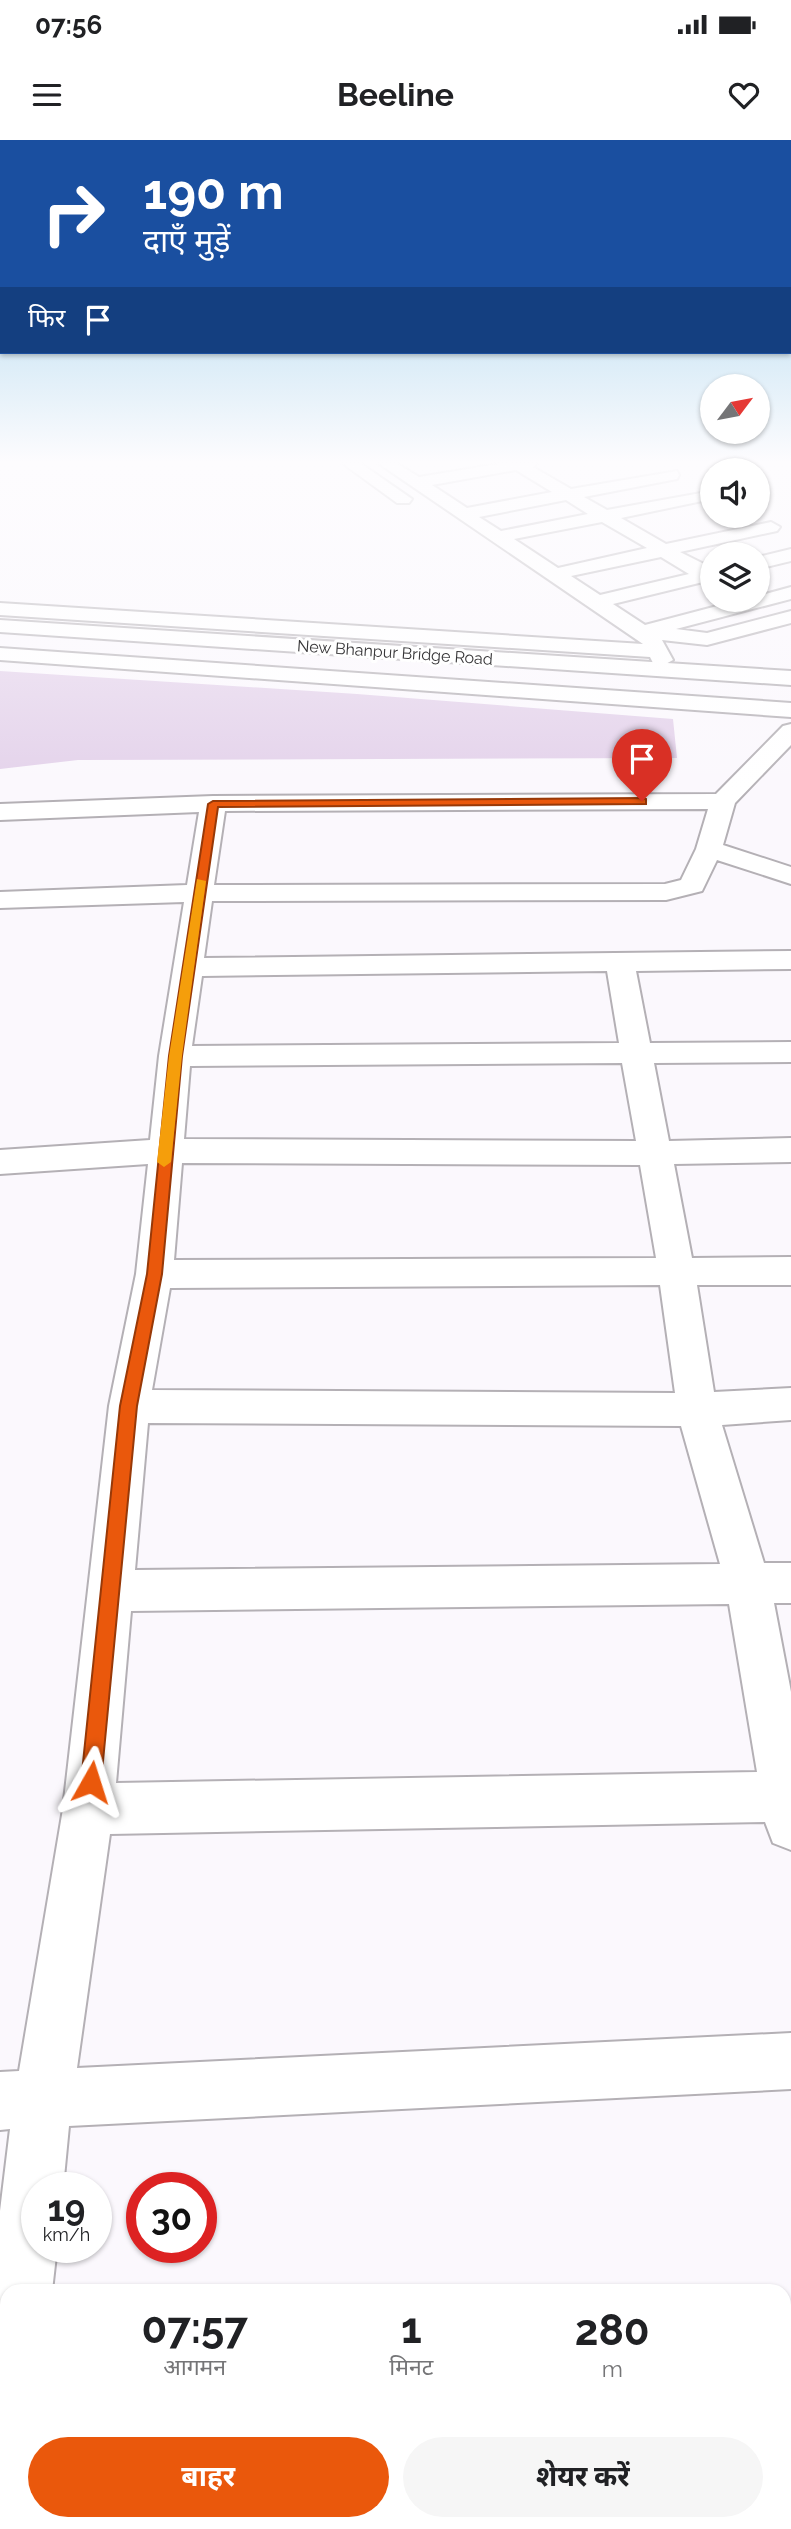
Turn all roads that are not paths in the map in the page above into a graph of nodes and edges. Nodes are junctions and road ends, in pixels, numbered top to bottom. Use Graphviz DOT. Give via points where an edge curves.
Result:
graph roads {
  1 [pos="555,574"];
  2 [pos="632,574"];
  3 [pos="791,575"];
  4 [pos="700,579"];
  5 [pos="700,581"];
  6 [pos="770,586"];
  7 [pos="574,587"];
  8 [pos="791,593"];
  9 [pos="770,594"];
  10 [pos="557,599"];
  11 [pos="597,602"];
  12 [pos="770,607"];
  13 [pos="0,609"];
  14 [pos="702,612"];
  15 [pos="618,617"];
  16 [pos="786,618"];
  17 [pos="0,626"];
  18 [pos="642,632"];
  19 [pos="0,643"];
  20 [pos="657,651"];
  21 [pos="0,654"];
  22 [pos="623,675"];
  23 [pos="791,678"];
  24 [pos="668,686"];
  25 [pos="791,693"];
  26 [pos="791,710"];
  27 [pos="791,731"];
  28 [pos="782,755"];
  29 [pos="723,801"];
  30 [pos="213,804"];
  31 [pos="0,812"];
  32 [pos="709,849"];
  33 [pos="791,876"];
  34 [pos="199,893"];
  35 [pos="0,900"];
  36 [pos="791,960"];
  37 [pos="621,964"];
  38 [pos="190,967"];
  39 [pos="791,1052"];
  40 [pos="638,1053"];
  41 [pos="175,1056"];
  42 [pos="791,1150"];
  43 [pos="165,1151"];
  44 [pos="656,1153"];
  45 [pos="0,1162"];
  46 [pos="791,1271"];
  47 [pos="154,1274"];
  48 [pos="677,1274"];
  49 [pos="791,1404"];
  50 [pos="129,1406"];
  51 [pos="697,1410"];
  52 [pos="791,1583"];
  53 [pos="748,1584"];
  54 [pos="112,1591"];
  55 [pos="789,1806"];
  56 [pos="88,1809"];
  57 [pos="791,2061"];
  58 [pos="21,2101"];
  59 [pos="21,2284"];
  1 -- 7 [label="street"];
  2 -- 7 [label="street"];
  3 -- 6 [label="street"];
  4 -- 11 [label="street"];
  5 -- 15 [label="street"];
  7 -- 11 [label="street"];
  8 -- 9 [label="street"];
  10 -- 22 [label="street" via="596,626"];
  11 -- 15 [label="street"];
  12 -- 16 [label="street"];
  13 -- 22 [label="street"];
  14 -- 18 [label="street"];
  15 -- 18 [label="street"];
  16 -- 18 [label="street" via="708,639"];
  17 -- 22 [label="street, New Bhanpur Bridge Road"];
  18 -- 20 [label="street"];
  19 -- 22 [label="street, New Bhanpur Bridge Road"];
  20 -- 22 [label="street"];
  20 -- 24 [label="street"];
  21 -- 22 [label="street"];
  22 -- 24 [label="street"];
  22 -- 24 [label="street, New Bhanpur Bridge Road"];
  23 -- 24 [label="street, New Bhanpur Bridge Road"];
  24 -- 25 [label="street, New Bhanpur Bridge Road"];
  24 -- 26 [label="street"];
  27 -- 28 [label="street"];
  28 -- 29 [label="street"];
  29 -- 30 [label="street"];
  29 -- 32 [label="street"];
  30 -- 31 [label="street"];
  30 -- 34 [label="street"];
  32 -- 33 [label="street"];
  32 -- 34 [label="street" via="692,886 666,892"];
  34 -- 35 [label="street"];
  34 -- 38 [label="street"];
  36 -- 37 [label="street"];
  37 -- 38 [label="street"];
  37 -- 40 [label="street"];
  38 -- 41 [label="street"];
  39 -- 40 [label="street"];
  40 -- 41 [label="street"];
  40 -- 44 [label="street"];
  41 -- 43 [label="street"];
  42 -- 44 [label="street"];
  43 -- 44 [label="street"];
  43 -- 45 [label="street"];
  43 -- 47 [label="street"];
  44 -- 48 [label="street"];
  46 -- 48 [label="street"];
  47 -- 48 [label="street"];
  47 -- 50 [label="street"];
  48 -- 51 [label="street"];
  49 -- 51 [label="street"];
  50 -- 51 [label="street"];
  50 -- 54 [label="street"];
  51 -- 53 [label="street"];
  52 -- 53 [label="street"];
  53 -- 54 [label="street"];
  53 -- 55 [label="street"];
  54 -- 56 [label="street"];
  55 -- 56 [label="street"];
  56 -- 58 [label="street"];
  57 -- 58 [label="street"];
  58 -- 59 [label="street"];
}
